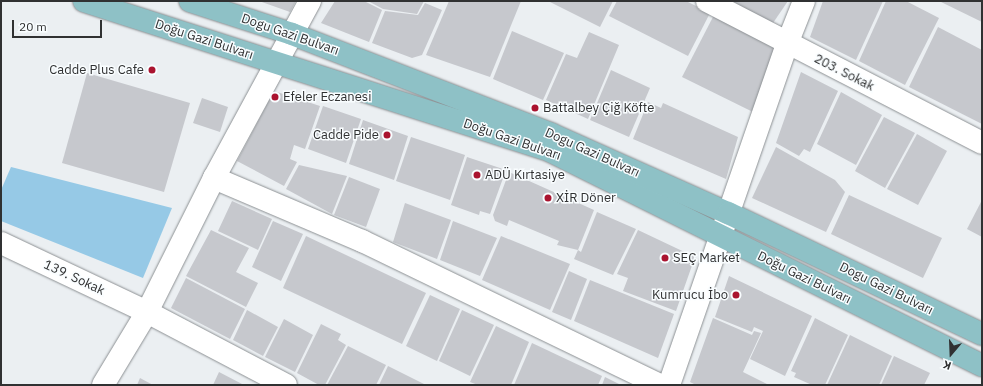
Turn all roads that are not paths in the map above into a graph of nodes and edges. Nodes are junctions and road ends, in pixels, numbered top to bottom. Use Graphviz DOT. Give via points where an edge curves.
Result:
graph roads {
  1 [pos="84,1"];
  2 [pos="190,1"];
  3 [pos="310,1"];
  4 [pos="707,1"];
  5 [pos="804,1"];
  6 [pos="292,34"];
  7 [pos="787,44"];
  8 [pos="275,63"];
  9 [pos="982,143"];
  10 [pos="214,178"];
  11 [pos="728,214"];
  12 [pos="721,238"];
  13 [pos="1,243"];
  14 [pos="147,312"];
  15 [pos="982,334"];
  16 [pos="982,365"];
  17 [pos="102,385"];
  18 [pos="286,385"];
  19 [pos="660,385"];
  20 [pos="669,385"];
  1 -- 8 [label="main road, Doğu Gazi Bulvarı"];
  2 -- 6 [label="main road, Dogu Gazi Bulvarı"];
  3 -- 6 [label="street"];
  4 -- 7 [label="street, 203. Sokak"];
  5 -- 7 [label="street"];
  6 -- 8 [label="street"];
  6 -- 11 [label="main road, Dogu Gazi Bulvarı" via="551,134"];
  7 -- 9 [label="street, 203. Sokak"];
  7 -- 11 [label="street"];
  8 -- 10 [label="street"];
  8 -- 12 [label="main road, Doğu Gazi Bulvarı" via="550,151"];
  10 -- 14 [label="street"];
  10 -- 19 [label="street" via="362,241"];
  11 -- 12 [label="street"];
  11 -- 15 [label="main road, Dogu Gazi Bulvarı"];
  12 -- 16 [label="main road, Doğu Gazi Bulvarı"];
  12 -- 20 [label="street"];
  13 -- 14 [label="street, 139. Sokak"];
  14 -- 17 [label="street"];
  14 -- 18 [label="street, 139. Sokak"];
}
